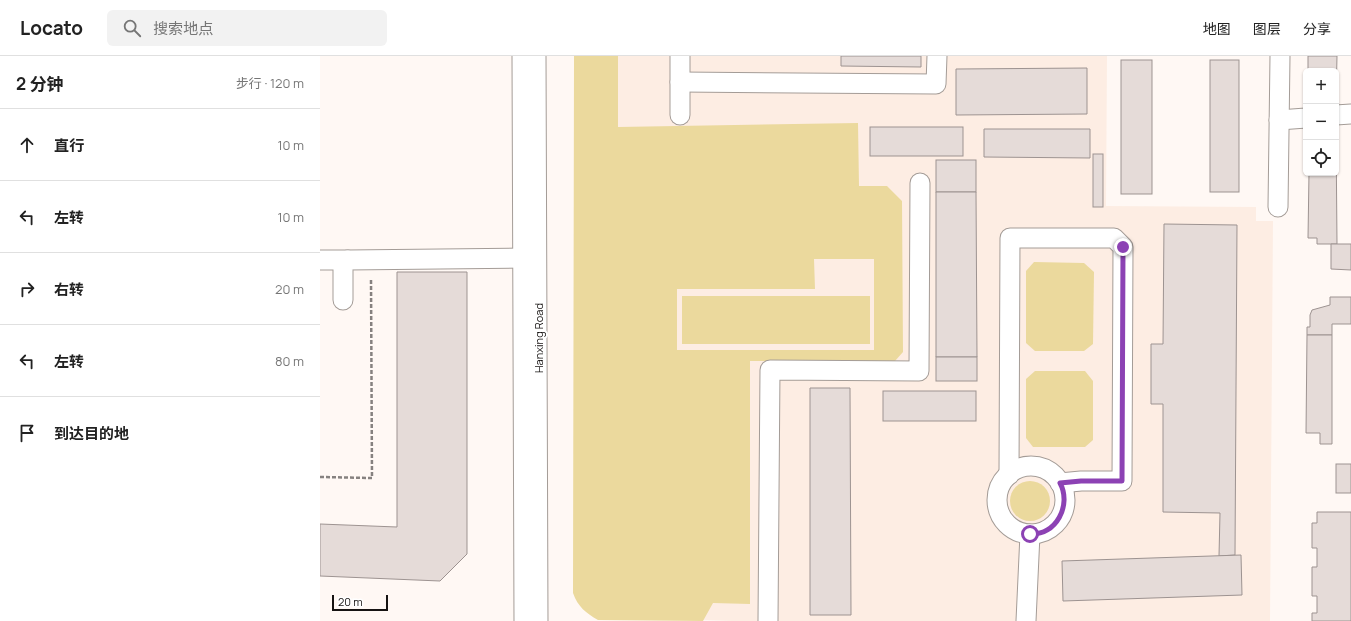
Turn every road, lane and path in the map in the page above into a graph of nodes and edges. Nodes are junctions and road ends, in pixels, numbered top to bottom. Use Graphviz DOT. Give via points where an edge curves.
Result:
graph roads {
  1 [pos="522,56"];
  2 [pos="536,56"];
  3 [pos="680,56"];
  4 [pos="937,56"];
  5 [pos="1280,56"];
  6 [pos="680,82"];
  7 [pos="680,114"];
  8 [pos="1351,114"];
  9 [pos="1339,115"];
  10 [pos="1303,118"];
  11 [pos="1279,120"];
  12 [pos="920,183"];
  13 [pos="1278,207"];
  14 [pos="523,258"];
  15 [pos="320,260"];
  16 [pos="348,260"];
  17 [pos="343,278"];
  18 [pos="343,300"];
  19 [pos="1009,475"];
  20 [pos="320,477"];
  21 [pos="1060,483"];
  22 [pos="1030,534"];
  23 [pos="524,621"];
  24 [pos="538,621"];
  25 [pos="768,621"];
  26 [pos="1026,621"];
  1 -- 14 [label="street, Hanxing Road"];
  2 -- 24 [label="street, Hanxing Road"];
  3 -- 6 [label="street"];
  4 -- 6 [label="street" via="936,84"];
  5 -- 11 [label="street"];
  6 -- 7 [label="street"];
  8 -- 9 [label="street"];
  10 -- 11 [label="street"];
  11 -- 13 [label="street"];
  12 -- 25 [label="street" via="919,371 770,370"];
  14 -- 16 [label="street"];
  14 -- 23 [label="street, Hanxing Road"];
  15 -- 16 [label="street"];
  16 -- 17 [label="street" via="343,266"];
  17 -- 18 [label="street"];
  17 -- 20 [label="path" via="371,278 372,478"];
  19 -- 21 [label="street" via="1022,468 1032,467 1050,473"];
  19 -- 21 [label="street" via="1010,238 1114,238 1123,247 1122,481"];
  19 -- 22 [label="street" via="999,488 998,508 1008,526"];
  21 -- 22 [label="street" via="1064,496 1062,514 1050,528"];
  22 -- 26 [label="street"];
}
